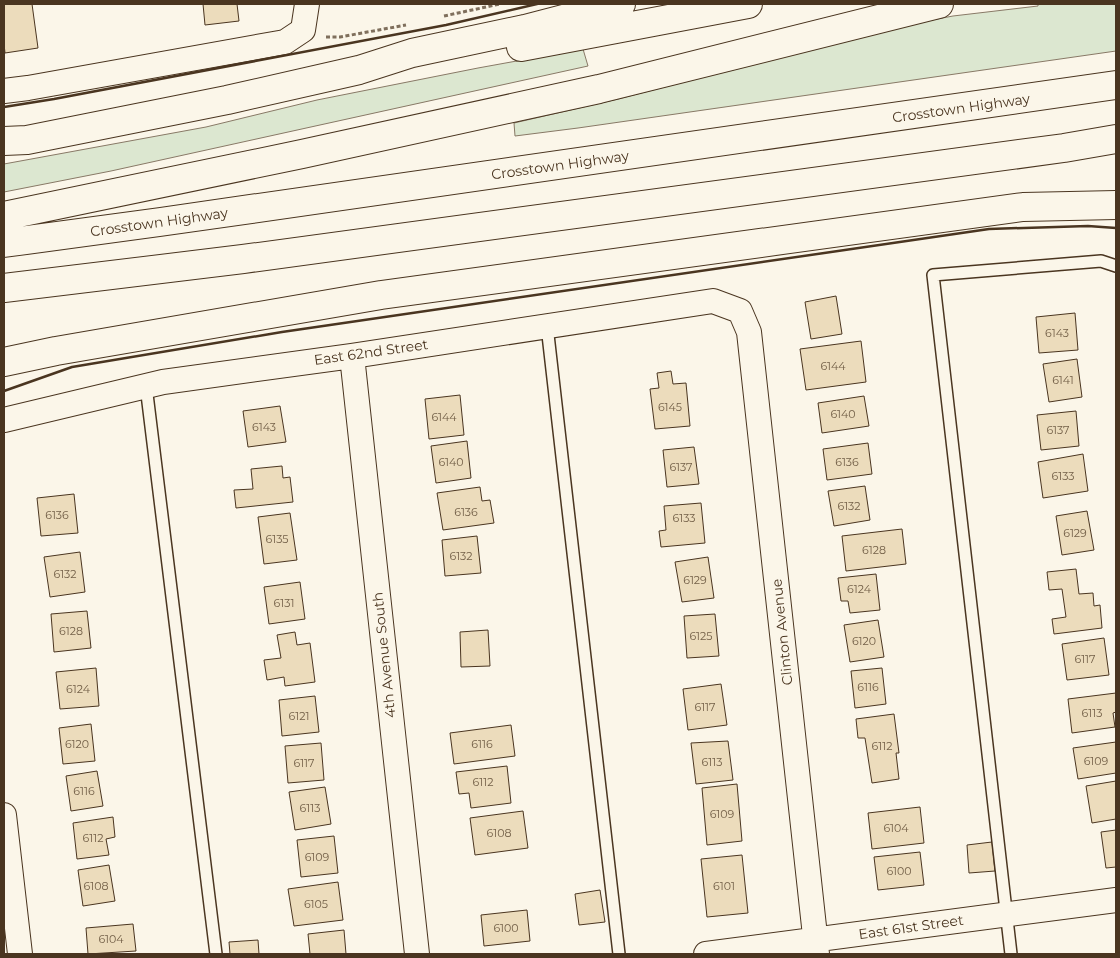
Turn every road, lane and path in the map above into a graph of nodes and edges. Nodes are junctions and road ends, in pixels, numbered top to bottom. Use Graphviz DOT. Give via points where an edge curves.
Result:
graph roads {
  1 [pos="307,4"];
  2 [pos="500,4"];
  3 [pos="621,4"];
  4 [pos="748,4"];
  5 [pos="939,4"];
  6 [pos="435,18"];
  7 [pos="406,25"];
  8 [pos="303,30"];
  9 [pos="358,70"];
  10 [pos="1116,85"];
  11 [pos="4,91"];
  12 [pos="1116,139"];
  13 [pos="4,141"];
  14 [pos="1064,148"];
  15 [pos="1116,157"];
  16 [pos="1116,205"];
  17 [pos="4,216"];
  18 [pos="4,243"];
  19 [pos="1116,266"];
  20 [pos="4,288"];
  21 [pos="740,311"];
  22 [pos="547,326"];
  23 [pos="352,356"];
  24 [pos="4,362"];
  25 [pos="146,386"];
  26 [pos="4,420"];
  27 [pos="4,816"];
  28 [pos="1116,900"];
  29 [pos="1007,914"];
  30 [pos="816,947"];
  31 [pos="20,954"];
  32 [pos="216,954"];
  33 [pos="417,954"];
  34 [pos="619,954"];
  35 [pos="706,954"];
  36 [pos="1011,954"];
  1 -- 8 [label="street"];
  2 -- 6 [label="path"];
  3 -- 9 [label="highway" via="412,53"];
  4 -- 9 [label="highway" via="414,68"];
  5 -- 17 [label="highway" via="599,89"];
  7 -- 8 [label="path" via="323,38"];
  8 -- 11 [label="street" via="285,42"];
  9 -- 13 [label="highway" via="27,140"];
  10 -- 18 [label="highway, Crosstown Highway"];
  12 -- 14 [label="highway"];
  14 -- 15 [label="highway"];
  14 -- 20 [label="highway"];
  16 -- 24 [label="highway" via="1023,208 381,295 56,350"];
  19 -- 29 [label="lane" via="1101,261 933,275"];
  21 -- 22 [label="street, East 62nd Street" via="713,301"];
  21 -- 30 [label="street, Clinton Avenue" via="749,332"];
  22 -- 23 [label="street, East 62nd Street"];
  22 -- 34 [label="lane"];
  23 -- 25 [label="street, East 62nd Street"];
  23 -- 33 [label="street, 4th Avenue South"];
  25 -- 26 [label="street, East 62nd Street"];
  25 -- 32 [label="lane"];
  27 -- 31 [label="street"];
  28 -- 29 [label="street, East 61st Street"];
  29 -- 30 [label="street, East 61st Street"];
  29 -- 36 [label="lane"];
  30 -- 35 [label="street, East 61st Street"];
}
